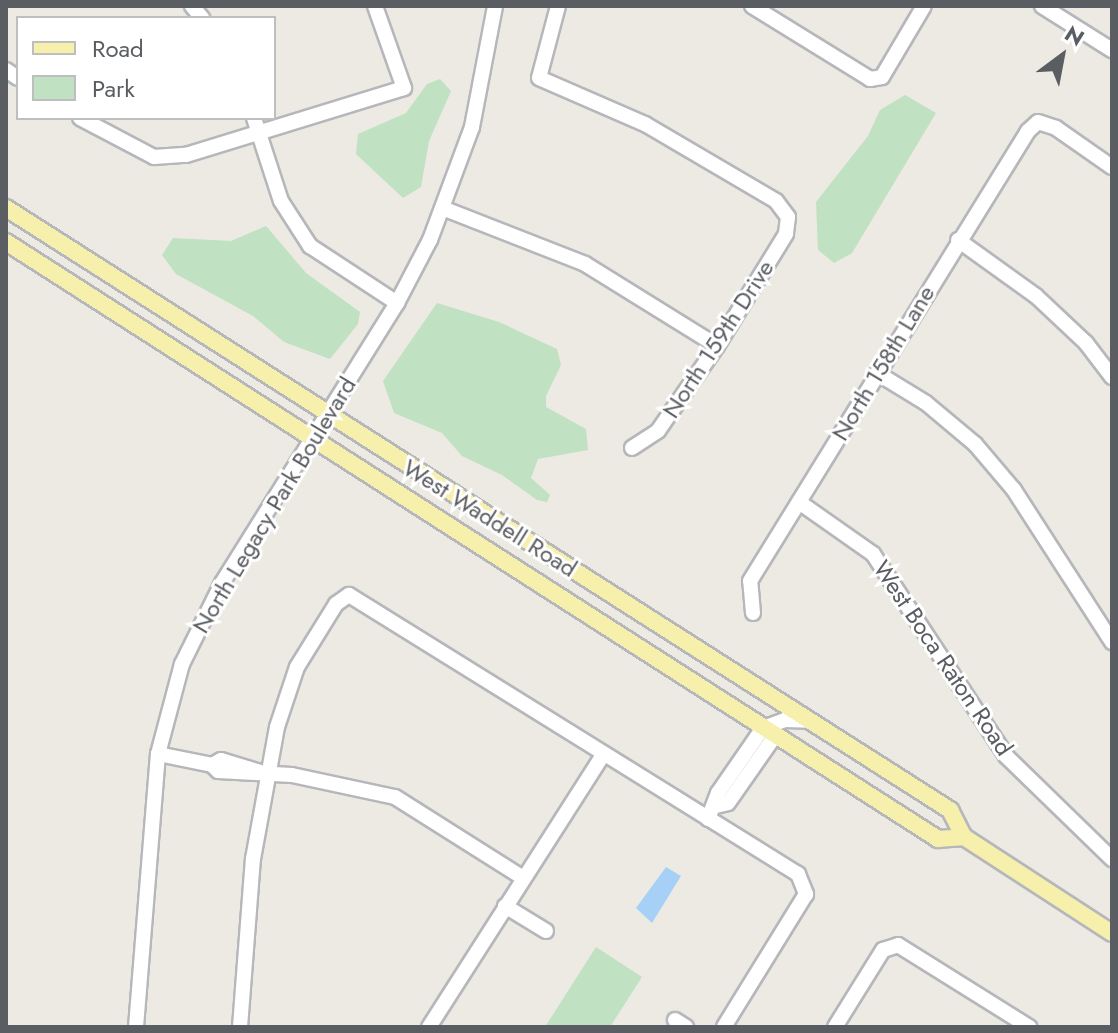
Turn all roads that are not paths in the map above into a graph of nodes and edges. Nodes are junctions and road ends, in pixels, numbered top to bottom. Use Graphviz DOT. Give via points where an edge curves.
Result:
graph roads {
  1 [pos="375,6"];
  2 [pos="495,6"];
  3 [pos="558,6"];
  4 [pos="752,6"];
  5 [pos="924,6"];
  6 [pos="1042,6"];
  7 [pos="1112,50"];
  8 [pos="83,120"];
  9 [pos="255,120"];
  10 [pos="260,136"];
  11 [pos="1112,167"];
  12 [pos="6,208"];
  13 [pos="445,209"];
  14 [pos="958,240"];
  15 [pos="6,242"];
  16 [pos="397,303"];
  17 [pos="717,346"];
  18 [pos="877,373"];
  19 [pos="1112,377"];
  20 [pos="326,414"];
  21 [pos="312,437"];
  22 [pos="632,448"];
  23 [pos="799,502"];
  24 [pos="753,613"];
  25 [pos="1112,642"];
  26 [pos="810,721"];
  27 [pos="769,732"];
  28 [pos="158,754"];
  29 [pos="603,755"];
  30 [pos="264,773"];
  31 [pos="712,813"];
  32 [pos="964,837"];
  33 [pos="1112,859"];
  34 [pos="523,878"];
  35 [pos="505,906"];
  36 [pos="546,931"];
  37 [pos="1112,933"];
  38 [pos="136,1027"];
  39 [pos="240,1027"];
  40 [pos="429,1027"];
  41 [pos="724,1027"];
  42 [pos="835,1027"];
  43 [pos="1029,1027"];
  1 -- 10 [label="street" via="404,88"];
  2 -- 13 [label="street, North Legacy Park Boulevard" via="472,127"];
  3 -- 17 [label="street, North 159th Drive" via="539,78 645,124 776,201 788,217 786,234"];
  4 -- 5 [label="street" via="870,79 882,77"];
  6 -- 7 [label="street"];
  8 -- 10 [label="street" via="154,157 186,155"];
  9 -- 10 [label="street"];
  10 -- 16 [label="street" via="281,201 310,246"];
  11 -- 14 [label="street, North 158th Lane" via="1056,128 1038,122 1010,156"];
  12 -- 20 [label="main road, West Waddell Road"];
  13 -- 16 [label="street, North Legacy Park Boulevard"];
  13 -- 17 [label="street" via="585,264"];
  14 -- 18 [label="street, North 158th Lane"];
  14 -- 19 [label="street" via="1036,296 1086,343"];
  15 -- 21 [label="main road, West Waddell Road"];
  16 -- 20 [label="street, North Legacy Park Boulevard"];
  17 -- 22 [label="street, North 159th Drive" via="658,431"];
  18 -- 23 [label="street, North 158th Lane"];
  18 -- 25 [label="street" via="926,403 975,444 1014,490"];
  20 -- 21 [label="street, North Legacy Park Boulevard"];
  20 -- 26 [label="main road, West Waddell Road"];
  21 -- 27 [label="main road, West Waddell Road"];
  21 -- 28 [label="street, North Legacy Park Boulevard" via="200,622"];
  23 -- 24 [label="street, North 158th Lane" via="750,581"];
  23 -- 33 [label="street, West Boca Raton Road" via="873,554 1006,756"];
  26 -- 27 [label="street" via="785,720"];
  26 -- 32 [label="main road, West Waddell Road" via="950,810"];
  27 -- 31 [label="street" via="718,793"];
  27 -- 32 [label="main road, West Waddell Road" via="938,839"];
  28 -- 30 [label="street" via="212,765 221,760"];
  28 -- 38 [label="street, North Legacy Park Boulevard"];
  29 -- 30 [label="street" via="414,631 349,595 336,604 297,667"];
  29 -- 31 [label="street"];
  29 -- 34 [label="street"];
  30 -- 34 [label="street" via="395,797"];
  30 -- 39 [label="street"];
  31 -- 41 [label="street" via="798,874 806,888"];
  32 -- 37 [label="main road, West Waddell Road"];
  34 -- 35 [label="street"];
  35 -- 36 [label="street"];
  35 -- 40 [label="street"];
  42 -- 43 [label="street" via="883,950 898,945"];
}
